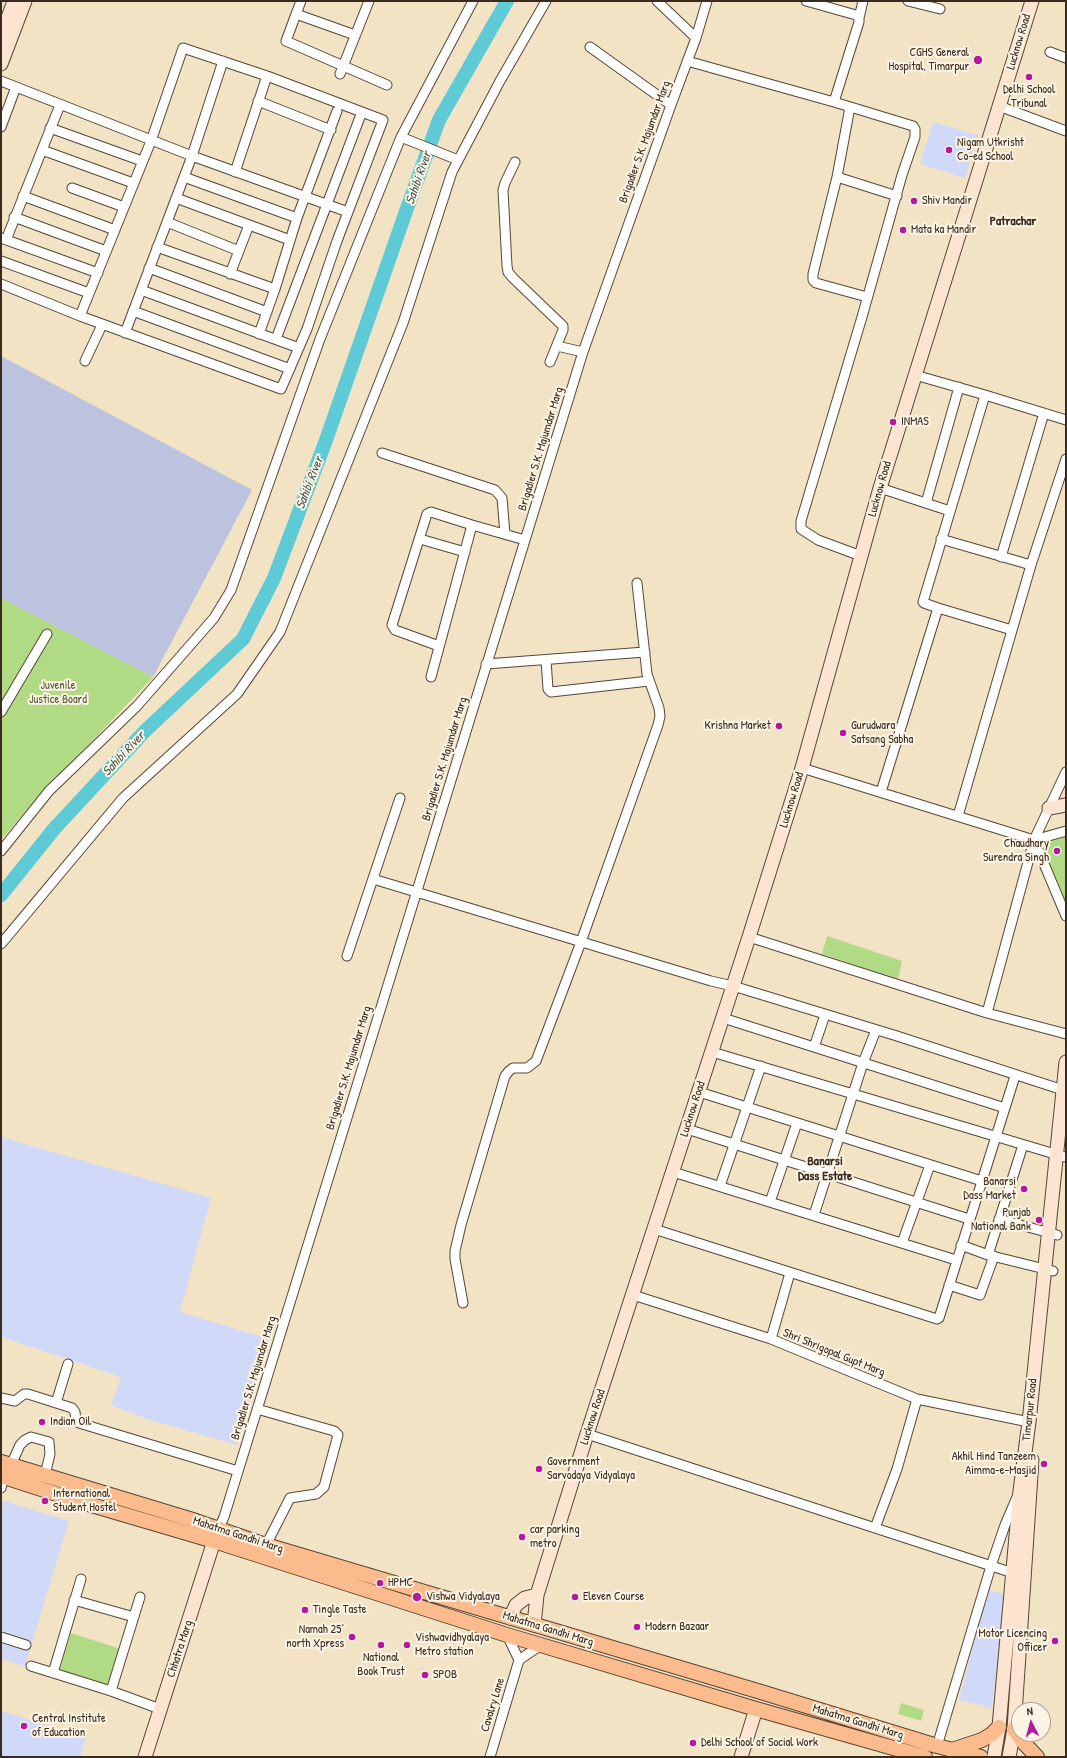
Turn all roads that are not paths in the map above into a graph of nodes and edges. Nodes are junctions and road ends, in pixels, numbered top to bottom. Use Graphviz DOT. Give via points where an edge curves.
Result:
graph roads {
  1 [pos="14,1"];
  2 [pos="25,1"];
  3 [pos="301,1"];
  4 [pos="369,1"];
  5 [pos="473,1"];
  6 [pos="546,1"];
  7 [pos="657,1"];
  8 [pos="707,1"];
  9 [pos="806,1"];
  10 [pos="863,1"];
  11 [pos="908,1"];
  12 [pos="1032,1"];
  13 [pos="940,9"];
  14 [pos="296,14"];
  15 [pos="859,18"];
  16 [pos="355,35"];
  17 [pos="1,37"];
  18 [pos="696,38"];
  19 [pos="590,47"];
  20 [pos="1050,52"];
  21 [pos="1066,58"];
  22 [pos="687,60"];
  23 [pos="223,61"];
  24 [pos="1,64"];
  25 [pos="342,71"];
  26 [pos="267,76"];
  27 [pos="1,81"];
  28 [pos="387,85"];
  29 [pos="16,87"];
  30 [pos="258,101"];
  31 [pos="834,102"];
  32 [pos="60,105"];
  33 [pos="670,105"];
  34 [pos="999,106"];
  35 [pos="850,107"];
  36 [pos="337,111"];
  37 [pos="360,117"];
  38 [pos="1,127"];
  39 [pos="50,128"];
  40 [pos="331,130"];
  41 [pos="1066,131"];
  42 [pos="404,138"];
  43 [pos="151,141"];
  44 [pos="42,150"];
  45 [pos="192,156"];
  46 [pos="458,160"];
  47 [pos="142,161"];
  48 [pos="515,162"];
  49 [pos="235,172"];
  50 [pos="184,177"];
  51 [pos="837,178"];
  52 [pos="133,183"];
  53 [pos="72,188"];
  54 [pos="23,196"];
  55 [pos="897,196"];
  56 [pos="305,197"];
  57 [pos="176,198"];
  58 [pos="327,204"];
  59 [pos="124,207"];
  60 [pos="348,212"];
  61 [pos="14,217"];
  62 [pos="297,218"];
  63 [pos="167,222"];
  64 [pos="249,225"];
  65 [pos="115,230"];
  66 [pos="3,239"];
  67 [pos="290,240"];
  68 [pos="157,247"];
  69 [pos="106,251"];
  70 [pos="239,251"];
  71 [pos="1,261"];
  72 [pos="149,268"];
  73 [pos="98,273"];
  74 [pos="230,274"];
  75 [pos="1,284"];
  76 [pos="275,289"];
  77 [pos="141,290"];
  78 [pos="89,293"];
  79 [pos="867,297"];
  80 [pos="133,311"];
  81 [pos="266,312"];
  82 [pos="80,316"];
  83 [pos="102,325"];
  84 [pos="125,333"];
  85 [pos="259,334"];
  86 [pos="276,339"];
  87 [pos="557,346"];
  88 [pos="299,348"];
  89 [pos="583,352"];
  90 [pos="85,361"];
  91 [pos="550,362"];
  92 [pos="290,369"];
  93 [pos="915,375"];
  94 [pos="960,388"];
  95 [pos="985,395"];
  96 [pos="1044,413"];
  97 [pos="1066,420"];
  98 [pos="382,453"];
  99 [pos="1066,459"];
  100 [pos="880,488"];
  101 [pos="926,503"];
  102 [pos="950,511"];
  103 [pos="472,526"];
  104 [pos="505,534"];
  105 [pos="420,539"];
  106 [pos="525,540"];
  107 [pos="941,540"];
  108 [pos="465,552"];
  109 [pos="861,556"];
  110 [pos="1001,557"];
  111 [pos="1031,565"];
  112 [pos="637,583"];
  113 [pos="938,608"];
  114 [pos="1012,630"];
  115 [pos="47,634"];
  116 [pos="439,646"];
  117 [pos="645,652"];
  118 [pos="546,660"];
  119 [pos="486,664"];
  120 [pos="431,677"];
  121 [pos="648,681"];
  122 [pos="1,712"];
  123 [pos="802,768"];
  124 [pos="1066,772"];
  125 [pos="881,792"];
  126 [pos="400,798"];
  127 [pos="1066,805"];
  128 [pos="1049,808"];
  129 [pos="958,816"];
  130 [pos="1066,831"];
  131 [pos="1034,840"];
  132 [pos="1,851"];
  133 [pos="373,879"];
  134 [pos="416,893"];
  135 [pos="1066,916"];
  136 [pos="749,937"];
  137 [pos="581,942"];
  138 [pos="1,944"];
  139 [pos="347,956"];
  140 [pos="733,986"];
  141 [pos="986,1013"];
  142 [pos="825,1014"];
  143 [pos="723,1018"];
  144 [pos="876,1030"];
  145 [pos="1066,1034"];
  146 [pos="814,1047"];
  147 [pos="712,1052"];
  148 [pos="1066,1062"];
  149 [pos="863,1063"];
  150 [pos="761,1066"];
  151 [pos="1015,1076"];
  152 [pos="1065,1091"];
  153 [pos="699,1092"];
  154 [pos="853,1094"];
  155 [pos="748,1107"];
  156 [pos="1005,1108"];
  157 [pos="797,1123"];
  158 [pos="687,1130"];
  159 [pos="839,1136"];
  160 [pos="996,1137"];
  161 [pos="734,1145"];
  162 [pos="1023,1146"];
  163 [pos="1063,1154"];
  164 [pos="784,1160"];
  165 [pos="930,1165"];
  166 [pos="673,1172"];
  167 [pos="827,1174"];
  168 [pos="982,1181"];
  169 [pos="720,1186"];
  170 [pos="770,1202"];
  171 [pos="918,1203"];
  172 [pos="814,1215"];
  173 [pos="969,1219"];
  174 [pos="999,1219"];
  175 [pos="654,1229"];
  176 [pos="1053,1234"];
  177 [pos="902,1243"];
  178 [pos="961,1245"];
  179 [pos="991,1256"];
  180 [pos="956,1260"];
  181 [pos="1049,1270"];
  182 [pos="790,1273"];
  183 [pos="949,1285"];
  184 [pos="633,1295"];
  185 [pos="463,1303"];
  186 [pos="771,1340"];
  187 [pos="68,1364"];
  188 [pos="1,1398"];
  189 [pos="917,1399"];
  190 [pos="56,1403"];
  191 [pos="257,1409"];
  192 [pos="1032,1423"];
  193 [pos="587,1434"];
  194 [pos="238,1471"];
  195 [pos="4,1473"];
  196 [pos="45,1475"];
  197 [pos="1025,1492"];
  198 [pos="875,1528"];
  199 [pos="217,1535"];
  200 [pos="266,1545"];
  201 [pos="991,1566"];
  202 [pos="1013,1573"];
  203 [pos="81,1579"];
  204 [pos="381,1579"];
  205 [pos="376,1593"];
  206 [pos="537,1595"];
  207 [pos="140,1597"];
  208 [pos="74,1600"];
  209 [pos="134,1618"];
  210 [pos="510,1618"];
  211 [pos="534,1625"];
  212 [pos="506,1635"];
  213 [pos="1,1637"];
  214 [pos="26,1645"];
  215 [pos="541,1645"];
  216 [pos="519,1660"];
  217 [pos="31,1666"];
  218 [pos="53,1672"];
  219 [pos="111,1691"];
  220 [pos="1015,1702"];
  221 [pos="160,1709"];
  222 [pos="756,1709"];
  223 [pos="999,1727"];
  224 [pos="1012,1742"];
  225 [pos="1023,1742"];
  226 [pos="937,1746"];
  227 [pos="951,1750"];
  228 [pos="145,1757"];
  229 [pos="490,1757"];
  230 [pos="741,1757"];
  231 [pos="925,1757"];
  232 [pos="981,1757"];
  233 [pos="994,1757"];
  234 [pos="1009,1757"];
  235 [pos="1036,1757"];
  1 -- 17 [label="street"];
  2 -- 24 [label="street"];
  3 -- 14 [label="street"];
  4 -- 16 [label="street"];
  5 -- 42 [label="street"];
  6 -- 46 [label="street"];
  7 -- 18 [label="street"];
  8 -- 18 [label="street, Brigadier S.K. Majumdar Marg"];
  9 -- 15 [label="street"];
  10 -- 15 [label="street"];
  11 -- 13 [label="street"];
  12 -- 34 [label="street, Lucknow Road"];
  14 -- 16 [label="street"];
  14 -- 25 [label="street" via="286,41"];
  15 -- 31 [label="street"];
  16 -- 25 [label="street"];
  18 -- 22 [label="street, Brigadier S.K. Majumdar Marg"];
  19 -- 33 [label="street"];
  20 -- 21 [label="street"];
  22 -- 31 [label="street"];
  22 -- 33 [label="street, Brigadier S.K. Majumdar Marg"];
  23 -- 26 [label="street"];
  23 -- 43 [label="street" via="183,48"];
  23 -- 45 [label="street"];
  25 -- 28 [label="street"];
  26 -- 30 [label="street"];
  26 -- 60 [label="street" via="383,120"];
  27 -- 29 [label="street"];
  29 -- 32 [label="street"];
  29 -- 38 [label="street"];
  30 -- 40 [label="street"];
  30 -- 49 [label="street"];
  31 -- 35 [label="street"];
  32 -- 39 [label="street"];
  32 -- 43 [label="street"];
  33 -- 89 [label="street, Brigadier S.K. Majumdar Marg"];
  34 -- 41 [label="street"];
  34 -- 93 [label="street, Lucknow Road"];
  35 -- 51 [label="street"];
  35 -- 55 [label="street" via="913,126 915,129 915,137"];
  36 -- 40 [label="street"];
  37 -- 58 [label="street"];
  39 -- 44 [label="street"];
  39 -- 47 [label="street"];
  40 -- 56 [label="street"];
  42 -- 46 [label="street"];
  42 -- 132 [label="street" via="320,339 231,590 214,618 137,706 49,791"];
  43 -- 45 [label="street"];
  43 -- 47 [label="street"];
  44 -- 52 [label="street"];
  44 -- 54 [label="street"];
  45 -- 49 [label="street"];
  45 -- 50 [label="street"];
  46 -- 138 [label="street" via="403,323 280,632 237,694 123,798"];
  47 -- 52 [label="street"];
  48 -- 87 [label="street" via="503,190 508,272 561,323 563,330"];
  49 -- 56 [label="street"];
  50 -- 57 [label="street"];
  50 -- 62 [label="street"];
  51 -- 55 [label="street"];
  51 -- 79 [label="street" via="813,280"];
  52 -- 59 [label="street"];
  53 -- 59 [label="street"];
  54 -- 61 [label="street"];
  54 -- 65 [label="street"];
  55 -- 79 [label="street"];
  56 -- 58 [label="street"];
  56 -- 62 [label="street"];
  57 -- 63 [label="street"];
  57 -- 64 [label="street"];
  58 -- 60 [label="street"];
  58 -- 86 [label="street"];
  59 -- 65 [label="street"];
  60 -- 88 [label="street"];
  61 -- 66 [label="street"];
  61 -- 69 [label="street"];
  62 -- 67 [label="street"];
  63 -- 68 [label="street"];
  63 -- 70 [label="street"];
  64 -- 67 [label="street"];
  64 -- 70 [label="street"];
  65 -- 69 [label="street"];
  66 -- 73 [label="street"];
  67 -- 76 [label="street"];
  68 -- 72 [label="street"];
  68 -- 74 [label="street"];
  69 -- 73 [label="street"];
  70 -- 74 [label="street"];
  71 -- 78 [label="street"];
  72 -- 77 [label="street"];
  72 -- 81 [label="street"];
  73 -- 78 [label="street"];
  74 -- 76 [label="street"];
  75 -- 82 [label="street"];
  76 -- 81 [label="street"];
  77 -- 80 [label="street"];
  77 -- 85 [label="street"];
  78 -- 82 [label="street"];
  79 -- 109 [label="street" via="801,521 801,529 818,540"];
  80 -- 84 [label="street"];
  80 -- 92 [label="street"];
  81 -- 85 [label="street"];
  82 -- 83 [label="street"];
  83 -- 84 [label="street"];
  83 -- 90 [label="street"];
  84 -- 92 [label="street" via="279,389 282,388"];
  85 -- 86 [label="street"];
  86 -- 88 [label="street"];
  87 -- 89 [label="street"];
  87 -- 91 [label="street"];
  88 -- 92 [label="street"];
  89 -- 106 [label="street, Brigadier S.K. Majumdar Marg"];
  93 -- 94 [label="street"];
  93 -- 100 [label="street, Lucknow Road"];
  94 -- 95 [label="street"];
  94 -- 101 [label="street"];
  95 -- 96 [label="street"];
  95 -- 102 [label="street"];
  96 -- 97 [label="street"];
  96 -- 110 [label="street"];
  98 -- 104 [label="street" via="495,490 502,498"];
  99 -- 111 [label="street"];
  100 -- 101 [label="street"];
  100 -- 109 [label="street, Lucknow Road"];
  101 -- 102 [label="street"];
  102 -- 107 [label="street"];
  103 -- 104 [label="street"];
  103 -- 105 [label="street" via="431,512 424,516"];
  103 -- 108 [label="street"];
  104 -- 106 [label="street"];
  105 -- 108 [label="street"];
  105 -- 116 [label="street" via="392,624 395,630"];
  106 -- 119 [label="street, Brigadier S.K. Majumdar Marg"];
  107 -- 110 [label="street"];
  107 -- 113 [label="street" via="923,600 924,603"];
  108 -- 116 [label="street"];
  109 -- 123 [label="street, Lucknow Road"];
  110 -- 111 [label="street"];
  111 -- 114 [label="street"];
  112 -- 117 [label="street"];
  113 -- 114 [label="street"];
  113 -- 125 [label="street"];
  114 -- 129 [label="street"];
  115 -- 122 [label="street"];
  116 -- 120 [label="street"];
  117 -- 118 [label="street"];
  117 -- 121 [label="street"];
  118 -- 119 [label="street"];
  118 -- 121 [label="street" via="548,689 551,692"];
  119 -- 134 [label="street, Brigadier S.K. Majumdar Marg"];
  121 -- 137 [label="street" via="659,708 658,725"];
  123 -- 125 [label="street"];
  123 -- 136 [label="street, Lucknow Road"];
  124 -- 128 [label="street"];
  125 -- 129 [label="street"];
  126 -- 133 [label="street"];
  127 -- 128 [label="street"];
  128 -- 131 [label="street"];
  129 -- 131 [label="street"];
  130 -- 131 [label="street"];
  131 -- 135 [label="street"];
  131 -- 141 [label="street"];
  133 -- 134 [label="street"];
  133 -- 139 [label="street"];
  134 -- 137 [label="street"];
  134 -- 191 [label="street, Brigadier S.K. Majumdar Marg"];
  136 -- 140 [label="street, Lucknow Road"];
  136 -- 141 [label="street"];
  137 -- 140 [label="street"];
  137 -- 185 [label="street" via="536,1061 527,1068 512,1068 505,1076 455,1251"];
  140 -- 142 [label="street"];
  140 -- 143 [label="street, Lucknow Road"];
  141 -- 145 [label="street"];
  142 -- 144 [label="street"];
  142 -- 146 [label="street"];
  143 -- 146 [label="street"];
  143 -- 147 [label="street, Lucknow Road"];
  144 -- 149 [label="street"];
  144 -- 151 [label="street"];
  146 -- 149 [label="street"];
  147 -- 150 [label="street"];
  147 -- 153 [label="street, Lucknow Road"];
  148 -- 152 [label="street, Timarpur Road"];
  149 -- 154 [label="street"];
  149 -- 156 [label="street"];
  150 -- 154 [label="street"];
  150 -- 155 [label="street"];
  151 -- 152 [label="street"];
  151 -- 156 [label="street"];
  152 -- 163 [label="street, Timarpur Road"];
  153 -- 155 [label="street"];
  153 -- 158 [label="street, Lucknow Road"];
  154 -- 159 [label="street"];
  154 -- 160 [label="street"];
  155 -- 157 [label="street"];
  155 -- 161 [label="street"];
  156 -- 160 [label="street"];
  157 -- 159 [label="street"];
  157 -- 164 [label="street"];
  158 -- 161 [label="street"];
  158 -- 166 [label="street, Lucknow Road"];
  159 -- 165 [label="street"];
  159 -- 167 [label="street"];
  160 -- 162 [label="street"];
  160 -- 168 [label="street"];
  161 -- 164 [label="street"];
  161 -- 169 [label="street"];
  162 -- 163 [label="street"];
  162 -- 174 [label="street"];
  163 -- 176 [label="street, Timarpur Road"];
  164 -- 167 [label="street"];
  164 -- 170 [label="street"];
  165 -- 168 [label="street"];
  165 -- 171 [label="street"];
  166 -- 169 [label="street"];
  166 -- 175 [label="street, Lucknow Road"];
  167 -- 171 [label="street"];
  167 -- 172 [label="street"];
  168 -- 173 [label="street"];
  169 -- 170 [label="street"];
  170 -- 172 [label="street"];
  171 -- 173 [label="street"];
  171 -- 177 [label="street"];
  172 -- 177 [label="street"];
  173 -- 178 [label="street"];
  174 -- 176 [label="street"];
  174 -- 179 [label="street"];
  175 -- 182 [label="street"];
  175 -- 184 [label="street, Lucknow Road"];
  176 -- 181 [label="street, Timarpur Road"];
  177 -- 180 [label="street"];
  178 -- 179 [label="street"];
  178 -- 180 [label="street"];
  179 -- 181 [label="street"];
  179 -- 183 [label="street" via="980,1295"];
  180 -- 183 [label="street"];
  181 -- 192 [label="street, Timarpur Road"];
  182 -- 183 [label="street" via="934,1319 939,1318"];
  182 -- 186 [label="street"];
  184 -- 186 [label="street, Shri Shrigopal Gupt Marg"];
  184 -- 193 [label="street, Lucknow Road"];
  186 -- 189 [label="street, Shri Shrigopal Gupt Marg"];
  187 -- 190 [label="street"];
  188 -- 190 [label="street" via="15,1401 26,1394"];
  189 -- 192 [label="street, Shri Shrigopal Gupt Marg"];
  189 -- 198 [label="street" via="897,1469"];
  190 -- 194 [label="street" via="74,1410 79,1423"];
  191 -- 194 [label="street, Brigadier S.K. Majumdar Marg"];
  191 -- 200 [label="street" via="334,1431 338,1435 324,1487 316,1494 290,1498"];
  192 -- 197 [label="street, Timarpur Road"];
  193 -- 198 [label="street"];
  193 -- 206 [label="street, Lucknow Road"];
  194 -- 199 [label="street, Brigadier S.K. Majumdar Marg"];
  195 -- 196 [label="main road, Mahatma Gandhi Marg"];
  195 -- 196 [label="street" via="20,1445 31,1437 49,1442 50,1454"];
  195 -- 199 [label="main road, Mahatma Gandhi Marg" via="78,1501"];
  196 -- 199 [label="main road, Mahatma Gandhi Marg"];
  197 -- 201 [label="street" via="1005,1525"];
  197 -- 202 [label="street, Timarpur Road"];
  197 -- 220 [label="street, Timarpur Road"];
  198 -- 201 [label="street"];
  199 -- 200 [label="main road, Mahatma Gandhi Marg"];
  199 -- 205 [label="main road, Mahatma Gandhi Marg"];
  199 -- 221 [label="street, Chhatra Marg"];
  200 -- 204 [label="main road, Mahatma Gandhi Marg"];
  201 -- 202 [label="street"];
  201 -- 226 [label="street"];
  202 -- 223 [label="street, Timarpur Road"];
  203 -- 208 [label="street"];
  204 -- 205 [label="main road"];
  204 -- 210 [label="main road, Mahatma Gandhi Marg"];
  205 -- 212 [label="main road, Mahatma Gandhi Marg"];
  206 -- 210 [label="street" via="525,1598 516,1605"];
  206 -- 211 [label="street, Lucknow Road"];
  207 -- 209 [label="street"];
  208 -- 209 [label="street"];
  208 -- 218 [label="street"];
  209 -- 219 [label="street"];
  210 -- 211 [label="main road, Mahatma Gandhi Marg"];
  211 -- 226 [label="main road, Mahatma Gandhi Marg"];
  212 -- 215 [label="main road, Mahatma Gandhi Marg"];
  212 -- 216 [label="street"];
  213 -- 214 [label="street"];
  215 -- 216 [label="street"];
  215 -- 222 [label="main road, Mahatma Gandhi Marg"];
  216 -- 229 [label="street, Cavalry Lane"];
  217 -- 218 [label="street"];
  218 -- 219 [label="street"];
  219 -- 221 [label="street"];
  221 -- 228 [label="street, Chhatra Marg"];
  222 -- 230 [label="street"];
  222 -- 231 [label="main road, Mahatma Gandhi Marg"];
  223 -- 227 [label="main road" via="982,1740"];
  223 -- 233 [label="street, Timarpur Road"];
  224 -- 234 [label="street, Timarpur Road"];
  225 -- 235 [label="main road"];
  226 -- 227 [label="main road, Mahatma Gandhi Marg"];
  227 -- 232 [label="main road, Mahatma Gandhi Marg"];
}
